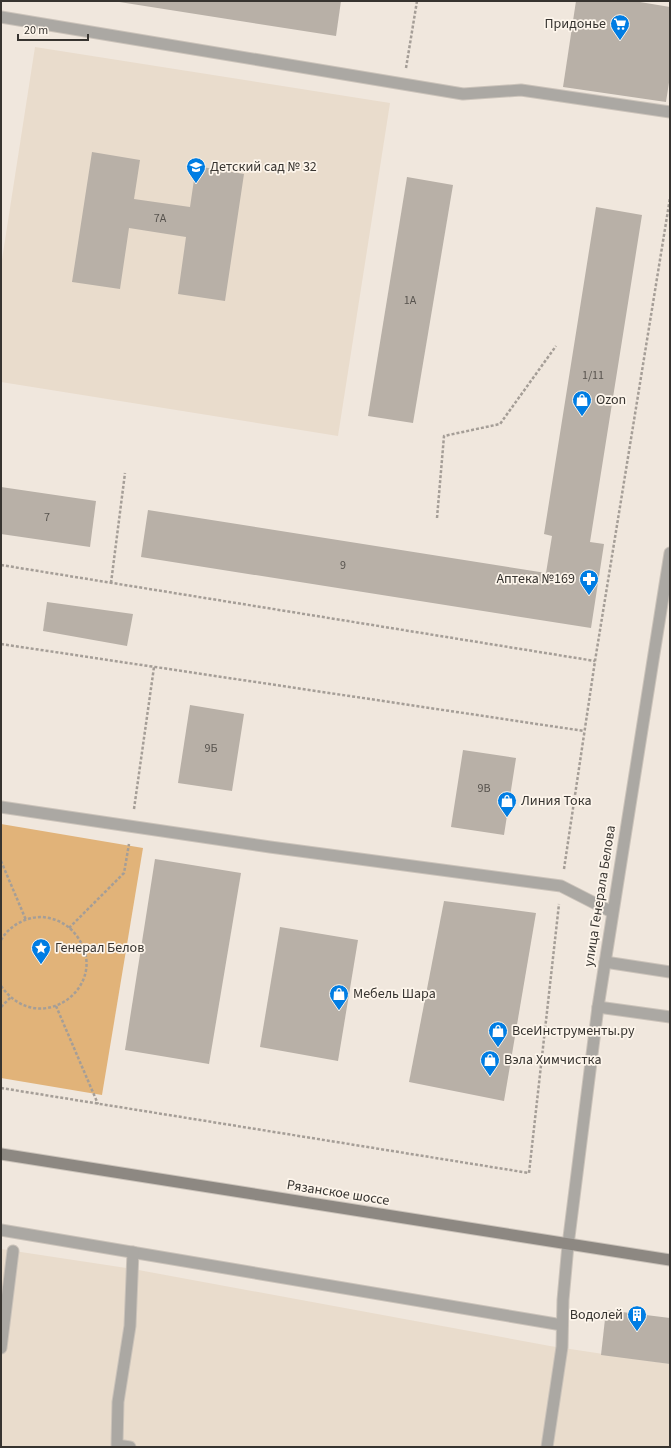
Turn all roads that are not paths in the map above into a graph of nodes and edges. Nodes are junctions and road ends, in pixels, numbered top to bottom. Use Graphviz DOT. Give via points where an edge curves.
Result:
graph roads {
  1 [pos="1,17"];
  2 [pos="670,112"];
  3 [pos="670,553"];
  4 [pos="1,807"];
  5 [pos="612,912"];
  6 [pos="605,962"];
  7 [pos="670,972"];
  8 [pos="598,1007"];
  9 [pos="670,1017"];
  10 [pos="1,1154"];
  11 [pos="1,1230"];
  12 [pos="568,1245"];
  13 [pos="13,1250"];
  14 [pos="133,1252"];
  15 [pos="670,1260"];
  16 [pos="4,1305"];
  17 [pos="562,1325"];
  18 [pos="1,1348"];
  19 [pos="130,1447"];
  20 [pos="547,1447"];
  1 -- 2 [label="street" via="463,94 521,90"];
  3 -- 5 [label="street, улица Генерала Белова"];
  4 -- 5 [label="street" via="561,886"];
  5 -- 6 [label="street, улица Генерала Белова"];
  6 -- 7 [label="street"];
  6 -- 8 [label="street, улица Генерала Белова"];
  8 -- 9 [label="street"];
  8 -- 12 [label="street, улица Генерала Белова"];
  10 -- 12 [label="main road, Рязанское шоссе"];
  11 -- 14 [label="street"];
  12 -- 15 [label="main road, Рязанское шоссе"];
  12 -- 17 [label="street, улица Генерала Белова"];
  13 -- 16 [label="street"];
  14 -- 17 [label="street"];
  14 -- 19 [label="street" via="130,1326 118,1402 117,1445"];
  16 -- 18 [label="street"];
  17 -- 20 [label="street, улица Генерала Белова" via="562,1347"];
}
